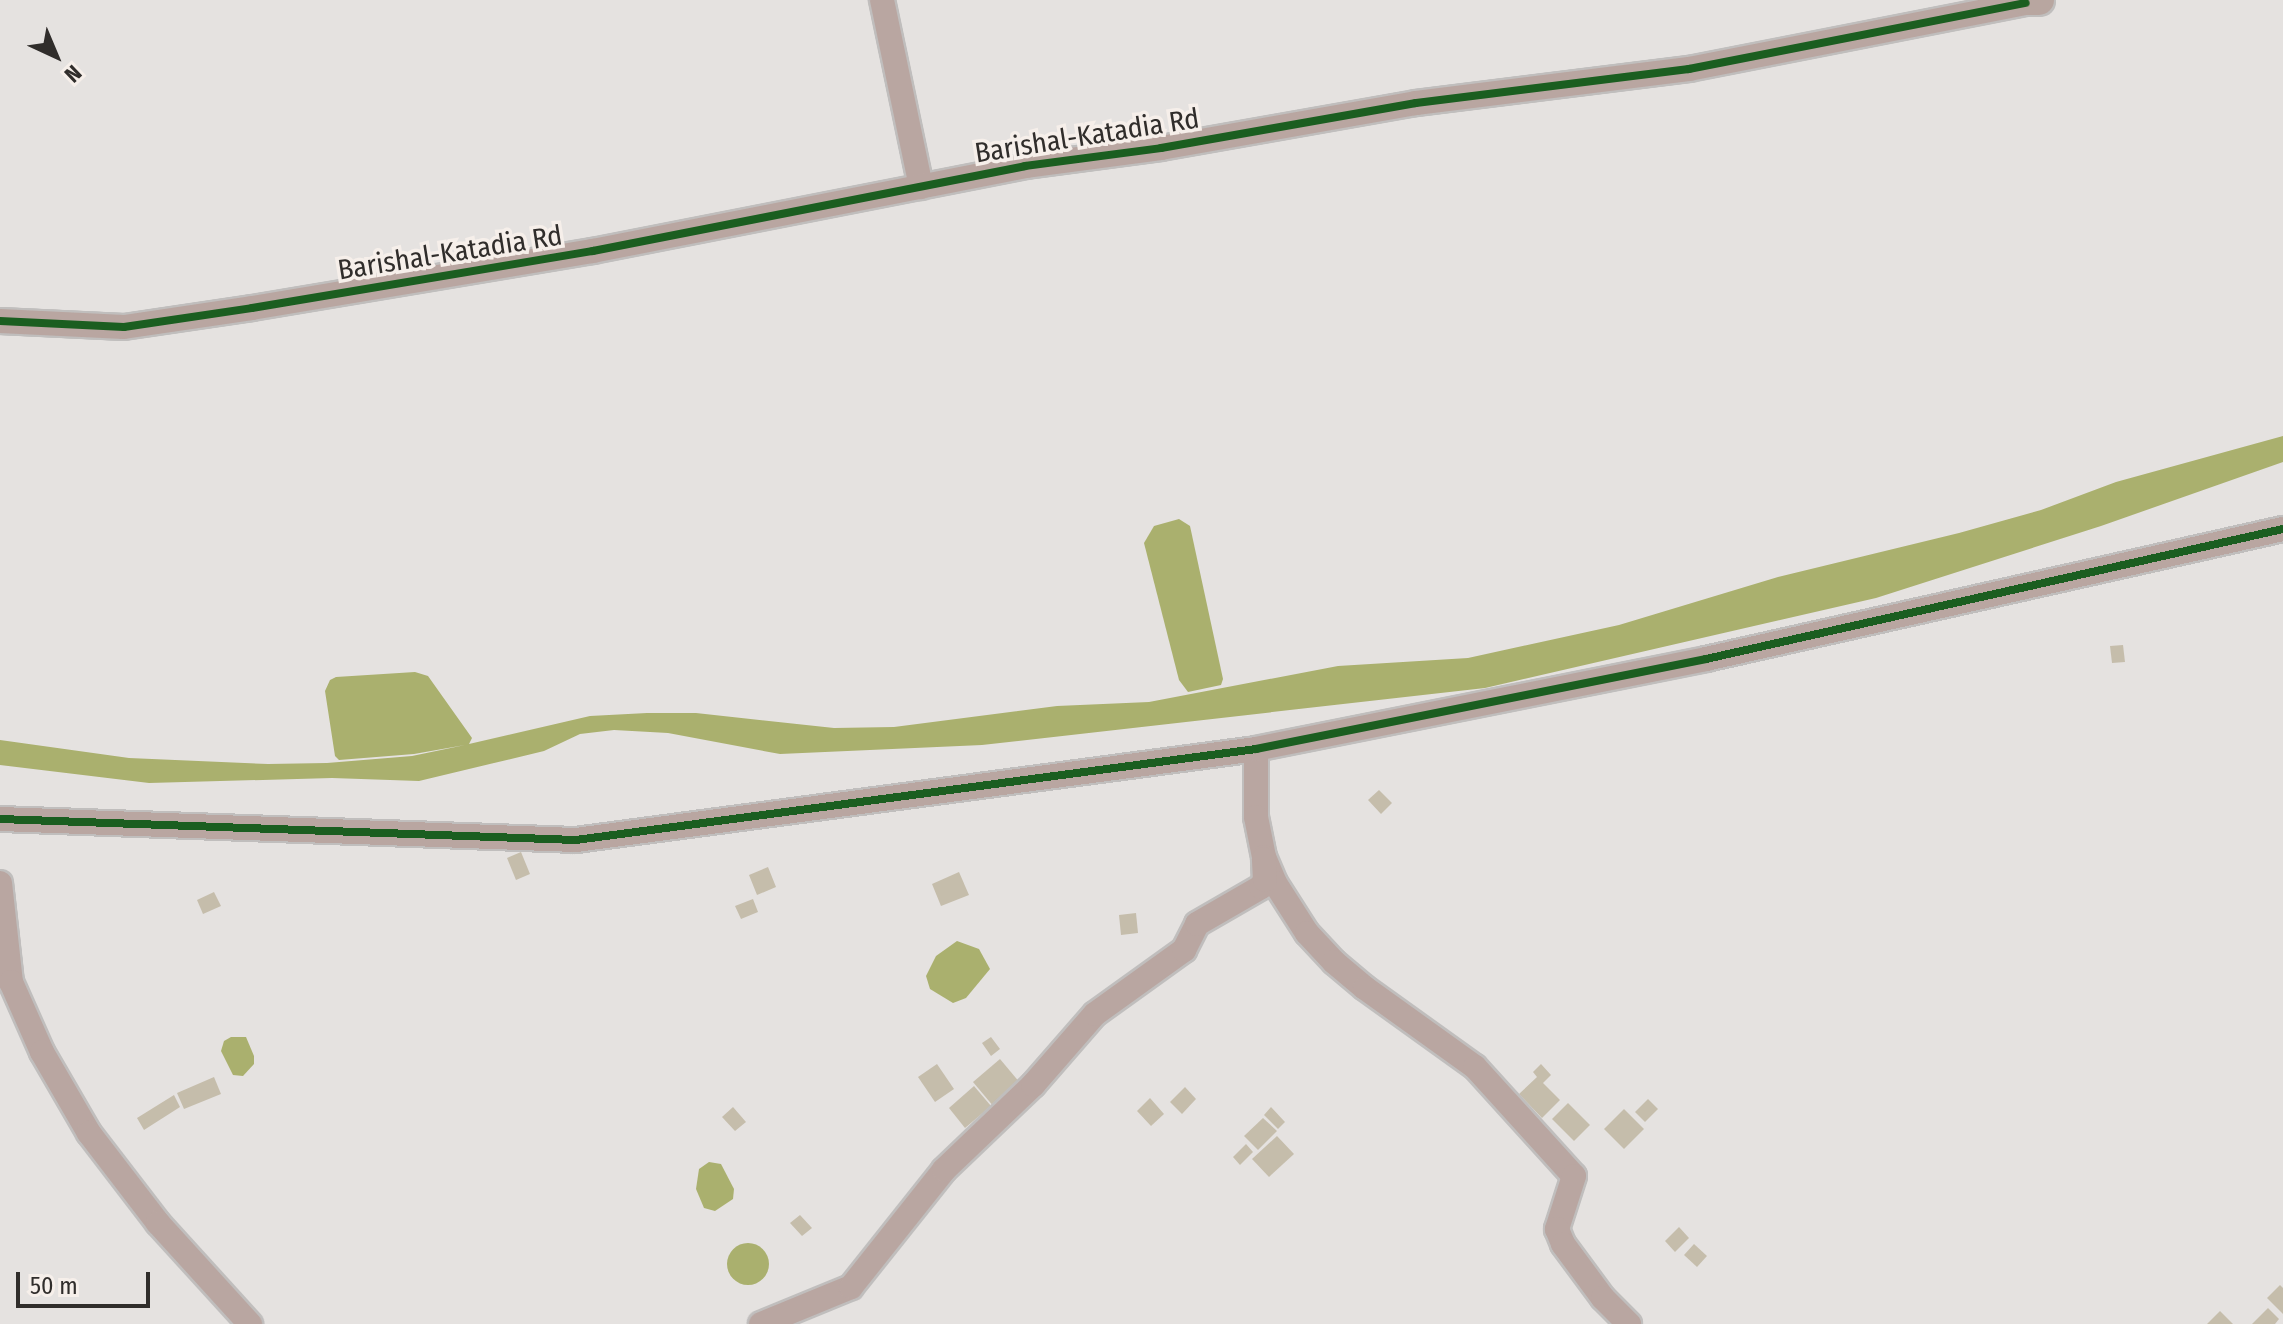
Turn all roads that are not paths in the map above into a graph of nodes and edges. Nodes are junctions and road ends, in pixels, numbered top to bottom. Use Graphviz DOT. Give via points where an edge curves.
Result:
graph roads {
  1 [pos="882,0"];
  2 [pos="2030,1"];
  3 [pos="921,187"];
  4 [pos="0,321"];
  5 [pos="2283,529"];
  6 [pos="1256,749"];
  7 [pos="1,825"];
  8 [pos="1264,857"];
  9 [pos="0,883"];
  10 [pos="812,1315"];
  11 [pos="250,1324"];
  12 [pos="761,1324"];
  13 [pos="1629,1324"];
  1 -- 3 [label="street"];
  2 -- 3 [label="street, Barishal-Katadia Rd" via="1689,69 1416,103"];
  3 -- 4 [label="street, Barishal-Katadia Rd" via="593,251 124,327"];
  5 -- 6 [label="street" via="1706,659"];
  6 -- 7 [label="street" via="576,840"];
  6 -- 8 [label="street" via="1256,817"];
  8 -- 10 [label="street" via="1261,887 1197,924 1184,950 1095,1014 1033,1085 944,1170 851,1287"];
  8 -- 13 [label="street" via="1307,933 1334,962 1475,1067 1574,1176 1557,1229 1603,1298"];
  9 -- 11 [label="street" via="11,982 42,1052 89,1133 158,1223"];
  10 -- 12 [label="street"];
}
